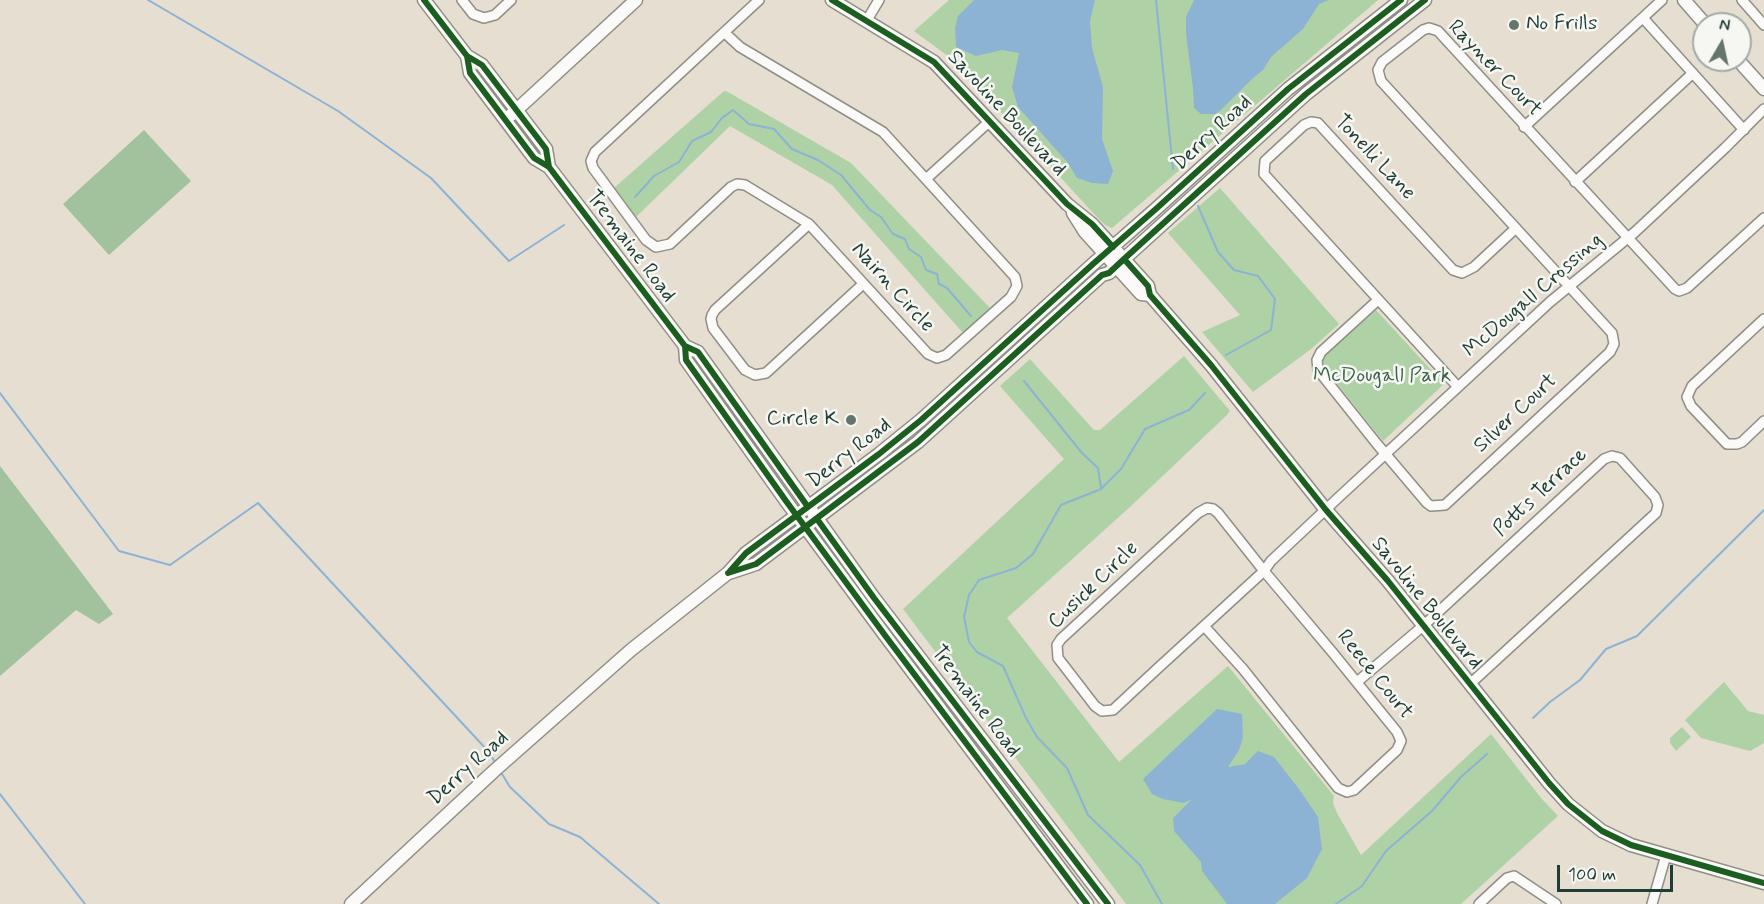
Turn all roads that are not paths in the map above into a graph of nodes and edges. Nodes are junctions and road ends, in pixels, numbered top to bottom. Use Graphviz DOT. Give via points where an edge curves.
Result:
graph roads {
  1 [pos="424,0"];
  2 [pos="462,0"];
  3 [pos="511,0"];
  4 [pos="636,0"];
  5 [pos="759,0"];
  6 [pos="832,0"];
  7 [pos="879,0"];
  8 [pos="1401,0"];
  9 [pos="1425,0"];
  10 [pos="1662,0"];
  11 [pos="1684,0"];
  12 [pos="1742,0"];
  13 [pos="1695,12"];
  14 [pos="1643,18"];
  15 [pos="867,20"];
  16 [pos="1764,25"];
  17 [pos="725,33"];
  18 [pos="467,56"];
  19 [pos="1749,72"];
  20 [pos="1693,73"];
  21 [pos="1764,88"];
  22 [pos="1764,109"];
  23 [pos="515,111"];
  24 [pos="506,119"];
  25 [pos="990,121"];
  26 [pos="1524,127"];
  27 [pos="1744,130"];
  28 [pos="549,167"];
  29 [pos="926,179"];
  30 [pos="1575,182"];
  31 [pos="1764,218"];
  32 [pos="809,224"];
  33 [pos="1516,228"];
  34 [pos="1627,238"];
  35 [pos="1109,251"];
  36 [pos="1120,263"];
  37 [pos="863,284"];
  38 [pos="1569,285"];
  39 [pos="1378,300"];
  40 [pos="1764,319"];
  41 [pos="685,346"];
  42 [pos="1458,387"];
  43 [pos="1764,421"];
  44 [pos="1386,454"];
  45 [pos="808,507"];
  46 [pos="1326,510"];
  47 [pos="797,516"];
  48 [pos="817,519"];
  49 [pos="806,528"];
  50 [pos="1264,571"];
  51 [pos="728,573"];
  52 [pos="1204,626"];
  53 [pos="1423,626"];
  54 [pos="1357,682"];
  55 [pos="1470,684"];
  56 [pos="1666,855"];
  57 [pos="1764,883"];
  58 [pos="351,904"];
  59 [pos="1087,904"];
  60 [pos="1108,904"];
  61 [pos="1479,904"];
  62 [pos="1556,904"];
  63 [pos="1652,904"];
  1 -- 18 [label="main road, Tremaine Road"];
  2 -- 3 [label="street" via="473,14 484,18 495,15"];
  4 -- 23 [label="main road"];
  5 -- 17 [label="street, Nairn Circle"];
  6 -- 15 [label="main road, Savoline Boulevard"];
  7 -- 15 [label="street"];
  8 -- 35 [label="main road, Derry Road" via="1288,89"];
  9 -- 36 [label="main road, Derry Road" via="1306,94"];
  10 -- 14 [label="street"];
  11 -- 13 [label="main road"];
  12 -- 16 [label="street"];
  14 -- 20 [label="street"];
  14 -- 26 [label="street"];
  15 -- 25 [label="main road, Savoline Boulevard" via="934,62"];
  17 -- 29 [label="street, Nairn Circle" via="740,47 876,126"];
  17 -- 32 [label="street, Nairn Circle" via="595,152 592,168 646,240 656,247 670,244 737,184 745,185"];
  18 -- 23 [label="main road, Tremaine Road" via="482,65"];
  18 -- 24 [label="main road, Tremaine Road" via="470,73"];
  19 -- 21 [label="main road"];
  20 -- 27 [label="street"];
  20 -- 30 [label="street"];
  22 -- 27 [label="street, McDougall Crossing"];
  23 -- 24 [label="main road"];
  23 -- 28 [label="main road, Tremaine Road" via="546,149"];
  24 -- 28 [label="main road, Tremaine Road" via="534,158"];
  25 -- 29 [label="street"];
  25 -- 35 [label="main road, Savoline Boulevard" via="1067,204 1092,224"];
  26 -- 30 [label="street, Rayner Court"];
  26 -- 33 [label="street, Rayner Court" via="1433,29 1424,30 1378,70 1381,81"];
  27 -- 34 [label="street, McDougall Crossing"];
  28 -- 41 [label="main road, Tremaine Road"];
  29 -- 37 [label="street, Nairn Circle" via="1015,277 1016,291 946,355 937,358 928,354"];
  30 -- 34 [label="street, Rayner Court"];
  31 -- 34 [label="street, Rayner Court" via="1688,288 1679,291"];
  32 -- 37 [label="street, Nairn Circle"];
  32 -- 37 [label="street" via="712,315 713,328 745,370 754,375 766,373"];
  33 -- 38 [label="street, Rayner Court"];
  33 -- 39 [label="street, Tonelli Lane" via="1470,271 1457,272 1320,125 1308,123 1266,159 1264,174"];
  34 -- 38 [label="street, McDougall Crossing"];
  35 -- 36 [label="main road, Savoline Boulevard"];
  35 -- 45 [label="main road, Derry Road" via="921,420"];
  36 -- 46 [label="main road, Savoline Boulevard" via="1141,294 1150,295 1211,365"];
  36 -- 48 [label="main road, Derry Road" via="918,442"];
  38 -- 42 [label="street, McDougall Crossing"];
  38 -- 44 [label="street, Silver Court" via="1612,333 1613,349 1453,497 1440,506 1431,506"];
  39 -- 42 [label="street, Tonelli Lane"];
  39 -- 44 [label="street" via="1321,352 1317,364"];
  40 -- 43 [label="street" via="1692,386 1687,397 1727,444 1742,442"];
  41 -- 45 [label="main road, Tremaine Road" via="698,352"];
  41 -- 47 [label="main road, Tremaine Road" via="686,360"];
  42 -- 44 [label="street, McDougall Crossing"];
  44 -- 46 [label="street, McDougall Crossing"];
  45 -- 47 [label="main road, Derry Road"];
  45 -- 48 [label="main road, Tremaine Road"];
  46 -- 50 [label="street, Cusick Circle"];
  46 -- 53 [label="main road, Savoline Boulevard"];
  47 -- 49 [label="main road, Tremaine Road"];
  47 -- 51 [label="main road, Derry Road" via="746,553"];
  48 -- 49 [label="main road, Derry Road"];
  48 -- 60 [label="main road, Tremaine Road"];
  49 -- 51 [label="main road, Derry Road" via="756,564"];
  49 -- 59 [label="main road, Tremaine Road"];
  50 -- 52 [label="street, Cusick Circle"];
  50 -- 52 [label="street, Cusick Circle" via="1218,513 1213,509 1202,510 1061,639 1057,654 1095,706 1109,712"];
  50 -- 54 [label="street, Reece Court"];
  51 -- 58 [label="main road, Derry Road" via="631,650"];
  52 -- 54 [label="street, Reece Court" via="1338,788 1347,792 1354,790 1401,744 1397,732"];
  53 -- 54 [label="street, Potts Terrace"];
  53 -- 55 [label="main road, Savoline Boulevard"];
  53 -- 55 [label="street, Potts Terrace" via="1608,457 1620,459 1655,497 1658,505 1654,515"];
  55 -- 56 [label="main road, Savoline Boulevard" via="1573,809 1610,836"];
  56 -- 57 [label="main road, Savoline Boulevard"];
  56 -- 63 [label="street"];
  61 -- 62 [label="street" via="1511,876"];
}
